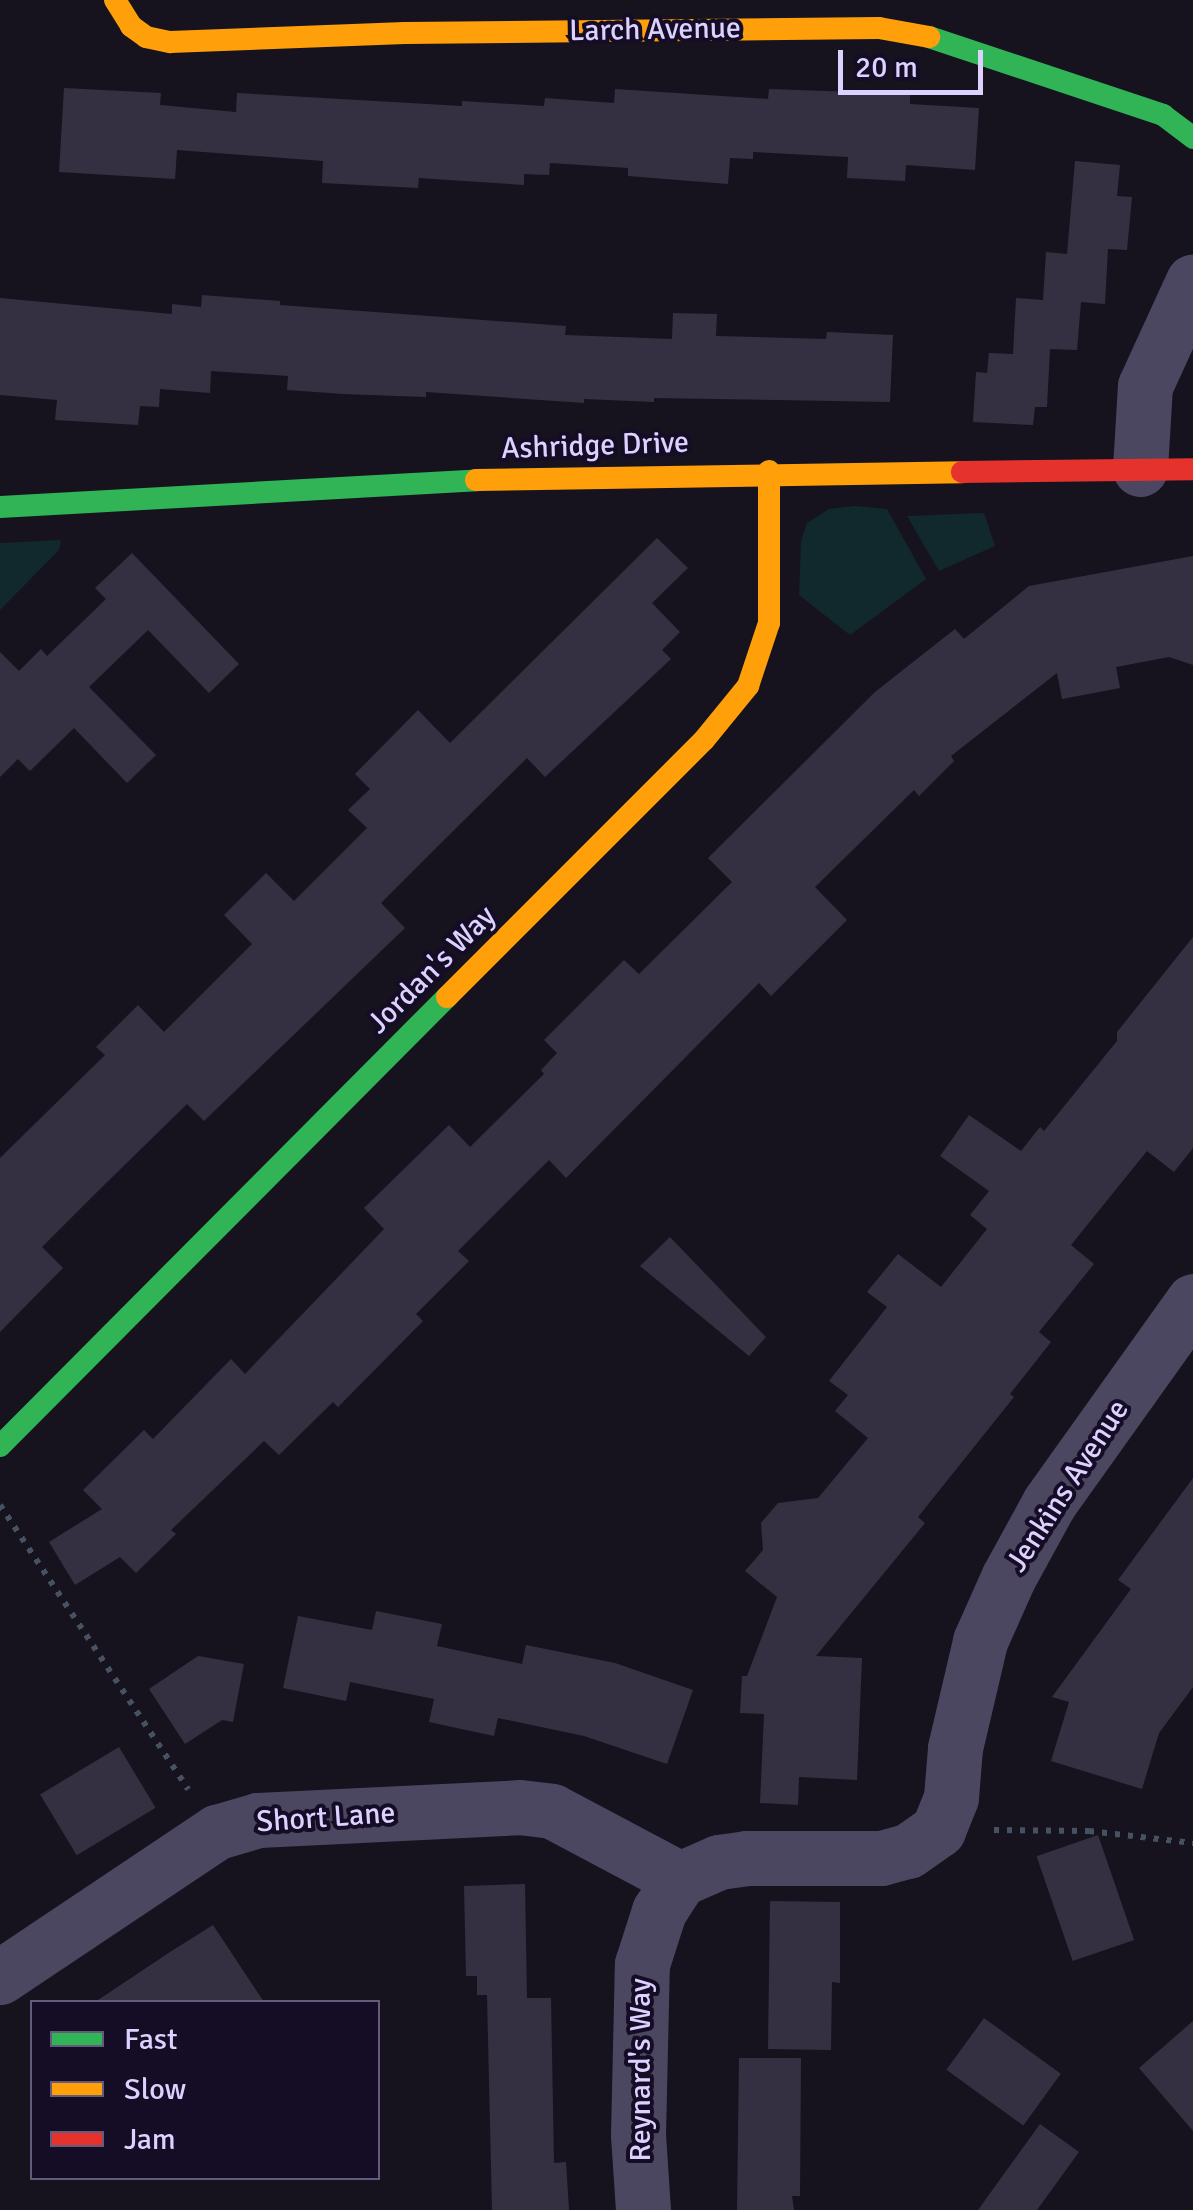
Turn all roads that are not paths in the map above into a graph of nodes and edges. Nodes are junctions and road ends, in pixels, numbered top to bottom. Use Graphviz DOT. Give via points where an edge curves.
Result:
graph roads {
  1 [pos="115,0"];
  2 [pos="1193,138"];
  3 [pos="1193,280"];
  4 [pos="1140,468"];
  5 [pos="1193,470"];
  6 [pos="770,471"];
  7 [pos="0,507"];
  8 [pos="1193,1301"];
  9 [pos="0,1446"];
  10 [pos="680,1879"];
  11 [pos="0,1977"];
  12 [pos="643,2210"];
  1 -- 2 [label="street, Larch Avenue" via="131,26 170,42 879,28 924,36 1163,115"];
  3 -- 4 [label="street" via="1145,386"];
  4 -- 5 [label="street, Ashridge Drive"];
  4 -- 6 [label="street, Ashridge Drive"];
  6 -- 7 [label="street, Ashridge Drive"];
  6 -- 9 [label="street, Jordan's Way" via="770,623 748,686 704,740"];
  8 -- 10 [label="street, Jenkins Avenue" via="1049,1503 1008,1578 980,1641 938,1830 908,1851 882,1858 746,1858"];
  10 -- 11 [label="street, Short Lane" via="552,1811 258,1820 217,1832"];
  10 -- 12 [label="street, Reynard's Way" via="659,1911 642,1964"];
}
